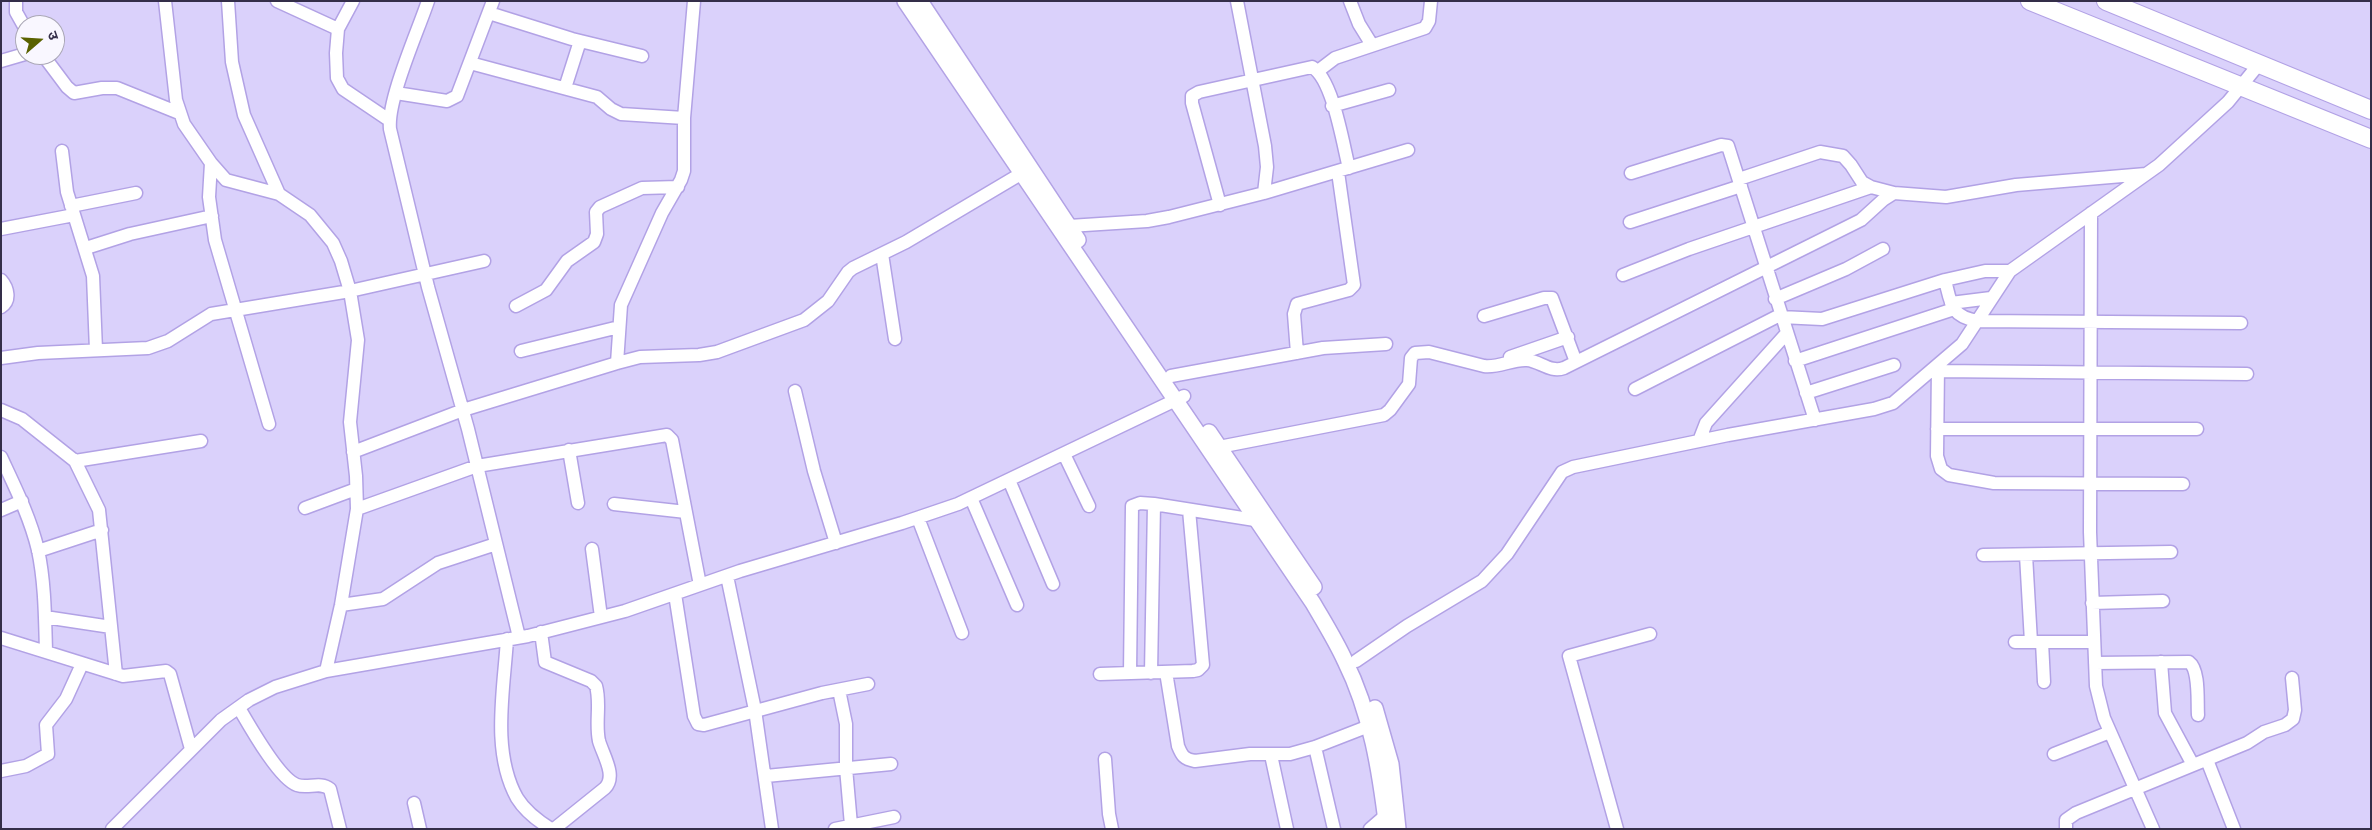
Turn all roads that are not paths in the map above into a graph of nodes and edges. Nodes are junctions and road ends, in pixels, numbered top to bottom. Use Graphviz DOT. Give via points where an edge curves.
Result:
graph roads {
  1 [pos="16,1"];
  2 [pos="165,1"];
  3 [pos="228,1"];
  4 [pos="278,1"];
  5 [pos="353,1"];
  6 [pos="428,1"];
  7 [pos="694,1"];
  8 [pos="905,1"];
  9 [pos="920,1"];
  10 [pos="1238,1"];
  11 [pos="1350,1"];
  12 [pos="1431,1"];
  13 [pos="2030,1"];
  14 [pos="2106,1"];
  15 [pos="491,7"];
  16 [pos="18,15"];
  17 [pos="338,29"];
  18 [pos="580,41"];
  19 [pos="1372,46"];
  20 [pos="642,56"];
  21 [pos="15,57"];
  22 [pos="1,61"];
  23 [pos="470,63"];
  24 [pos="2258,64"];
  25 [pos="50,65"];
  26 [pos="1318,71"];
  27 [pos="1254,79"];
  28 [pos="2241,87"];
  29 [pos="565,88"];
  30 [pos="1389,90"];
  31 [pos="396,93"];
  32 [pos="1332,106"];
  33 [pos="2371,110"];
  34 [pos="179,113"];
  35 [pos="684,118"];
  36 [pos="389,120"];
  37 [pos="2371,139"];
  38 [pos="1408,150"];
  39 [pos="62,151"];
  40 [pos="211,163"];
  41 [pos="1343,170"];
  42 [pos="1026,171"];
  43 [pos="1631,173"];
  44 [pos="2146,174"];
  45 [pos="1740,182"];
  46 [pos="678,187"];
  47 [pos="1871,187"];
  48 [pos="136,193"];
  49 [pos="1264,193"];
  50 [pos="1894,193"];
  51 [pos="279,194"];
  52 [pos="1220,204"];
  53 [pos="73,211"];
  54 [pos="2092,213"];
  55 [pos="212,216"];
  56 [pos="1630,222"];
  57 [pos="1069,226"];
  58 [pos="1753,227"];
  59 [pos="1,229"];
  60 [pos="86,248"];
  61 [pos="1883,249"];
  62 [pos="882,254"];
  63 [pos="484,261"];
  64 [pos="1766,268"];
  65 [pos="2010,271"];
  66 [pos="426,273"];
  67 [pos="1623,275"];
  68 [pos="1,280"];
  69 [pos="1945,280"];
  70 [pos="350,291"];
  71 [pos="1991,298"];
  72 [pos="1775,299"];
  73 [pos="516,306"];
  74 [pos="1952,306"];
  75 [pos="1,307"];
  76 [pos="234,309"];
  77 [pos="1484,316"];
  78 [pos="1780,316"];
  79 [pos="1976,321"];
  80 [pos="2091,322"];
  81 [pos="2241,323"];
  82 [pos="619,327"];
  83 [pos="1786,334"];
  84 [pos="1568,338"];
  85 [pos="895,339"];
  86 [pos="1386,344"];
  87 [pos="96,350"];
  88 [pos="522,351"];
  89 [pos="1297,353"];
  90 [pos="1,358"];
  91 [pos="1795,361"];
  92 [pos="1576,362"];
  93 [pos="617,363"];
  94 [pos="1894,365"];
  95 [pos="1484,366"];
  96 [pos="1938,369"];
  97 [pos="2090,374"];
  98 [pos="2247,374"];
  99 [pos="1171,376"];
  100 [pos="1635,389"];
  101 [pos="795,391"];
  102 [pos="1806,393"];
  103 [pos="1180,398"];
  104 [pos="1,410"];
  105 [pos="463,410"];
  106 [pos="1815,420"];
  107 [pos="269,424"];
  108 [pos="2090,428"];
  109 [pos="1938,429"];
  110 [pos="2197,429"];
  111 [pos="1699,440"];
  112 [pos="200,441"];
  113 [pos="1219,447"];
  114 [pos="569,450"];
  115 [pos="353,452"];
  116 [pos="1064,454"];
  117 [pos="1,456"];
  118 [pos="75,461"];
  119 [pos="478,466"];
  120 [pos="1009,480"];
  121 [pos="2090,484"];
  122 [pos="2183,484"];
  123 [pos="356,489"];
  124 [pos="971,498"];
  125 [pos="22,501"];
  126 [pos="578,503"];
  127 [pos="614,504"];
  128 [pos="1154,504"];
  129 [pos="1090,506"];
  130 [pos="305,508"];
  131 [pos="357,509"];
  132 [pos="1,510"];
  133 [pos="1189,510"];
  134 [pos="686,512"];
  135 [pos="918,518"];
  136 [pos="1255,520"];
  137 [pos="102,530"];
  138 [pos="836,543"];
  139 [pos="496,544"];
  140 [pos="592,549"];
  141 [pos="38,551"];
  142 [pos="2171,552"];
  143 [pos="2090,553"];
  144 [pos="2026,554"];
  145 [pos="1983,555"];
  146 [pos="727,576"];
  147 [pos="1053,584"];
  148 [pos="700,585"];
  149 [pos="675,594"];
  150 [pos="2163,601"];
  151 [pos="2092,603"];
  152 [pos="1017,605"];
  153 [pos="341,606"];
  154 [pos="601,617"];
  155 [pos="45,618"];
  156 [pos="112,627"];
  157 [pos="541,632"];
  158 [pos="962,633"];
  159 [pos="1650,634"];
  160 [pos="1,638"];
  161 [pos="513,638"];
  162 [pos="2015,642"];
  163 [pos="2036,642"];
  164 [pos="2094,642"];
  165 [pos="46,651"];
  166 [pos="1356,661"];
  167 [pos="2161,662"];
  168 [pos="2095,663"];
  169 [pos="82,664"];
  170 [pos="326,671"];
  171 [pos="1151,672"];
  172 [pos="1166,672"];
  173 [pos="1130,673"];
  174 [pos="116,674"];
  175 [pos="1100,674"];
  176 [pos="2292,678"];
  177 [pos="2044,682"];
  178 [pos="868,684"];
  179 [pos="839,690"];
  180 [pos="239,708"];
  181 [pos="754,710"];
  182 [pos="2198,715"];
  183 [pos="1369,726"];
  184 [pos="2110,732"];
  185 [pos="1315,747"];
  186 [pos="191,749"];
  187 [pos="2054,754"];
  188 [pos="1271,755"];
  189 [pos="1105,759"];
  190 [pos="2207,760"];
  191 [pos="891,764"];
  192 [pos="2193,765"];
  193 [pos="846,768"];
  194 [pos="1,771"];
  195 [pos="766,776"];
  196 [pos="2135,788"];
  197 [pos="414,803"];
  198 [pos="894,817"];
  199 [pos="1386,822"];
  200 [pos="844,828"];
  201 [pos="112,829"];
  202 [pos="340,829"];
  203 [pos="420,829"];
  204 [pos="552,829"];
  205 [pos="772,829"];
  206 [pos="1112,829"];
  207 [pos="1287,829"];
  208 [pos="1334,829"];
  209 [pos="1370,829"];
  210 [pos="1398,829"];
  211 [pos="1617,829"];
  212 [pos="2066,829"];
  213 [pos="2153,829"];
  214 [pos="2234,829"];
  1 -- 16 [label="street"];
  2 -- 34 [label="street"];
  3 -- 51 [label="street" via="232,62 244,115"];
  4 -- 17 [label="street"];
  5 -- 17 [label="street"];
  6 -- 31 [label="street"];
  7 -- 35 [label="street"];
  8 -- 42 [label="main road"];
  9 -- 42 [label="main road"];
  10 -- 27 [label="street"];
  11 -- 19 [label="street"];
  12 -- 19 [label="street" via="1425,28"];
  13 -- 28 [label="highway"];
  14 -- 24 [label="highway"];
  15 -- 18 [label="street"];
  15 -- 23 [label="street"];
  17 -- 36 [label="street" via="339,84"];
  18 -- 20 [label="street"];
  18 -- 29 [label="street"];
  19 -- 26 [label="street" via="1335,58"];
  21 -- 22 [label="street"];
  23 -- 29 [label="street"];
  23 -- 31 [label="street" via="460,92 453,99"];
  24 -- 28 [label="street"];
  24 -- 33 [label="highway"];
  25 -- 34 [label="street" via="74,93 117,88"];
  26 -- 27 [label="street" via="1306,66"];
  26 -- 32 [label="street"];
  27 -- 49 [label="street" via="1267,167"];
  27 -- 52 [label="street" via="1199,92 1191,99"];
  28 -- 37 [label="highway"];
  28 -- 44 [label="street" via="2196,133"];
  29 -- 35 [label="street" via="597,97 621,114"];
  30 -- 32 [label="street"];
  31 -- 36 [label="street"];
  32 -- 41 [label="street"];
  34 -- 40 [label="street"];
  35 -- 46 [label="street" via="684,171"];
  36 -- 66 [label="street"];
  38 -- 41 [label="street"];
  39 -- 53 [label="street"];
  40 -- 51 [label="street" via="226,180"];
  40 -- 55 [label="street" via="209,197"];
  41 -- 49 [label="street"];
  41 -- 89 [label="street" via="1354,285 1349,290 1297,304 1294,314"];
  42 -- 57 [label="main road"];
  42 -- 62 [label="street"];
  42 -- 103 [label="main road"];
  43 -- 45 [label="street" via="1723,144 1729,148"];
  44 -- 50 [label="street" via="2016,185 1946,196"];
  44 -- 54 [label="street"];
  45 -- 47 [label="street" via="1820,152 1847,159 1862,182"];
  45 -- 56 [label="street"];
  45 -- 58 [label="street"];
  46 -- 73 [label="street" via="642,188 600,207 596,215 594,242 567,261 546,290"];
  46 -- 82 [label="street" via="662,213 622,302"];
  47 -- 50 [label="street"];
  47 -- 58 [label="street"];
  48 -- 53 [label="street"];
  49 -- 52 [label="street"];
  50 -- 64 [label="street" via="1861,220"];
  51 -- 70 [label="street" via="300,206 322,227 341,261"];
  52 -- 57 [label="street" via="1147,222"];
  53 -- 59 [label="street"];
  53 -- 60 [label="street"];
  54 -- 65 [label="street"];
  54 -- 80 [label="street"];
  55 -- 60 [label="street" via="130,234"];
  55 -- 76 [label="street" via="215,240"];
  57 -- 99 [label="main road"];
  58 -- 64 [label="street"];
  58 -- 67 [label="street"];
  60 -- 87 [label="street" via="93,276"];
  61 -- 72 [label="street" via="1846,269"];
  62 -- 85 [label="street"];
  62 -- 93 [label="street" via="848,272 834,295 804,320 718,352 640,357"];
  63 -- 66 [label="street"];
  64 -- 72 [label="street"];
  64 -- 92 [label="street"];
  65 -- 69 [label="street" via="1985,271"];
  65 -- 71 [label="street"];
  66 -- 70 [label="street"];
  66 -- 105 [label="street"];
  68 -- 75 [label="street" via="8,299"];
  69 -- 74 [label="street"];
  69 -- 78 [label="street" via="1822,320"];
  70 -- 76 [label="street"];
  70 -- 115 [label="street" via="358,340 350,422"];
  71 -- 74 [label="street"];
  71 -- 79 [label="street"];
  72 -- 78 [label="street"];
  74 -- 79 [label="street" via="1965,319"];
  74 -- 91 [label="street"];
  76 -- 87 [label="street" via="211,314 148,348"];
  76 -- 107 [label="street"];
  77 -- 84 [label="street" via="1550,298 1556,303"];
  78 -- 83 [label="street"];
  78 -- 100 [label="street"];
  79 -- 80 [label="street"];
  79 -- 96 [label="street" via="1962,344"];
  80 -- 81 [label="street"];
  80 -- 97 [label="street"];
  82 -- 88 [label="street"];
  82 -- 93 [label="street"];
  83 -- 91 [label="street"];
  83 -- 111 [label="street" via="1706,423"];
  84 -- 92 [label="street"];
  84 -- 95 [label="street"];
  86 -- 89 [label="street"];
  87 -- 90 [label="street"];
  89 -- 99 [label="street"];
  91 -- 102 [label="street"];
  92 -- 95 [label="street" via="1557,370 1524,360"];
  93 -- 105 [label="street"];
  94 -- 102 [label="street"];
  95 -- 113 [label="street" via="1429,352 1415,354 1411,358 1408,388 1384,415"];
  96 -- 97 [label="street"];
  96 -- 106 [label="street" via="1886,406"];
  96 -- 109 [label="street"];
  97 -- 98 [label="street"];
  97 -- 108 [label="street"];
  99 -- 103 [label="main road"];
  101 -- 138 [label="street"];
  102 -- 106 [label="street"];
  103 -- 113 [label="main road"];
  103 -- 116 [label="street"];
  103 -- 136 [label="main road"];
  104 -- 118 [label="street" via="22,420"];
  105 -- 115 [label="street"];
  105 -- 119 [label="street"];
  106 -- 111 [label="street"];
  108 -- 109 [label="street"];
  108 -- 110 [label="street"];
  108 -- 121 [label="street"];
  109 -- 121 [label="street" via="1938,464 1949,475 1994,483"];
  111 -- 166 [label="street" via="1562,472 1507,554 1482,581"];
  112 -- 118 [label="street"];
  113 -- 166 [label="main road" via="1320,596"];
  114 -- 119 [label="street"];
  114 -- 126 [label="street"];
  114 -- 134 [label="street" via="669,436"];
  115 -- 123 [label="street"];
  116 -- 120 [label="street"];
  116 -- 129 [label="street"];
  117 -- 125 [label="street"];
  118 -- 137 [label="street" via="99,510"];
  119 -- 131 [label="street"];
  119 -- 139 [label="street"];
  120 -- 124 [label="street"];
  120 -- 147 [label="street"];
  121 -- 122 [label="street"];
  121 -- 143 [label="street"];
  123 -- 130 [label="street"];
  123 -- 131 [label="street"];
  124 -- 135 [label="street"];
  124 -- 152 [label="street"];
  125 -- 132 [label="street"];
  125 -- 141 [label="street"];
  127 -- 134 [label="street"];
  128 -- 133 [label="street"];
  128 -- 171 [label="street"];
  128 -- 173 [label="street" via="1136,503 1132,508"];
  131 -- 153 [label="street"];
  133 -- 136 [label="street"];
  133 -- 172 [label="street" via="1203,662 1198,670"];
  134 -- 148 [label="street"];
  135 -- 138 [label="street"];
  135 -- 158 [label="street"];
  136 -- 183 [label="main road" via="1313,603 1346,661"];
  137 -- 141 [label="street"];
  137 -- 156 [label="street"];
  138 -- 146 [label="street"];
  139 -- 153 [label="street" via="438,563 383,599"];
  139 -- 161 [label="street"];
  140 -- 154 [label="street"];
  141 -- 155 [label="street"];
  142 -- 143 [label="street"];
  143 -- 144 [label="street"];
  143 -- 151 [label="street"];
  144 -- 145 [label="street"];
  144 -- 163 [label="street"];
  146 -- 148 [label="street"];
  146 -- 181 [label="street"];
  148 -- 149 [label="street"];
  149 -- 154 [label="street"];
  149 -- 181 [label="street" via="695,721 704,724"];
  150 -- 151 [label="street"];
  151 -- 164 [label="street"];
  153 -- 170 [label="street"];
  154 -- 157 [label="street"];
  155 -- 156 [label="street"];
  155 -- 165 [label="street"];
  156 -- 174 [label="street"];
  157 -- 161 [label="street"];
  157 -- 204 [label="street" via="545,662 596,686 599,740 610,776 605,788"];
  159 -- 211 [label="street" via="1569,656"];
  160 -- 165 [label="street"];
  161 -- 170 [label="street"];
  161 -- 204 [label="street" via="501,735 506,764 517,799"];
  162 -- 163 [label="street"];
  163 -- 164 [label="street"];
  163 -- 177 [label="street"];
  164 -- 168 [label="street"];
  165 -- 169 [label="street"];
  166 -- 210 [label="main road" via="1376,711 1391,764"];
  167 -- 168 [label="street"];
  167 -- 182 [label="street" via="2192,664 2196,674"];
  167 -- 192 [label="street" via="2165,713"];
  168 -- 184 [label="street" via="2099,704"];
  169 -- 174 [label="street"];
  169 -- 194 [label="street" via="66,699 46,724 48,754 26,766"];
  170 -- 180 [label="street" via="275,687"];
  171 -- 172 [label="street"];
  171 -- 173 [label="street"];
  172 -- 188 [label="street" via="1177,738 1184,758 1195,761 1250,754"];
  173 -- 175 [label="street"];
  174 -- 186 [label="street" via="168,672"];
  176 -- 190 [label="street" via="2295,715 2290,722"];
  178 -- 179 [label="street"];
  179 -- 181 [label="street"];
  179 -- 193 [label="street" via="846,724"];
  180 -- 186 [label="street" via="221,720"];
  180 -- 202 [label="street" via="259,741 292,783 330,788"];
  181 -- 195 [label="street"];
  183 -- 185 [label="street"];
  183 -- 199 [label="main road" via="1380,768"];
  184 -- 187 [label="street"];
  184 -- 196 [label="street"];
  185 -- 188 [label="street"];
  185 -- 208 [label="street"];
  186 -- 201 [label="street"];
  188 -- 207 [label="street"];
  189 -- 206 [label="street"];
  190 -- 192 [label="street"];
  190 -- 214 [label="street"];
  191 -- 193 [label="street"];
  192 -- 196 [label="street"];
  193 -- 195 [label="street"];
  193 -- 200 [label="street"];
  195 -- 205 [label="street"];
  196 -- 212 [label="street" via="2069,816"];
  196 -- 213 [label="street"];
  197 -- 203 [label="street"];
  198 -- 200 [label="street"];
  199 -- 209 [label="street"];
}
